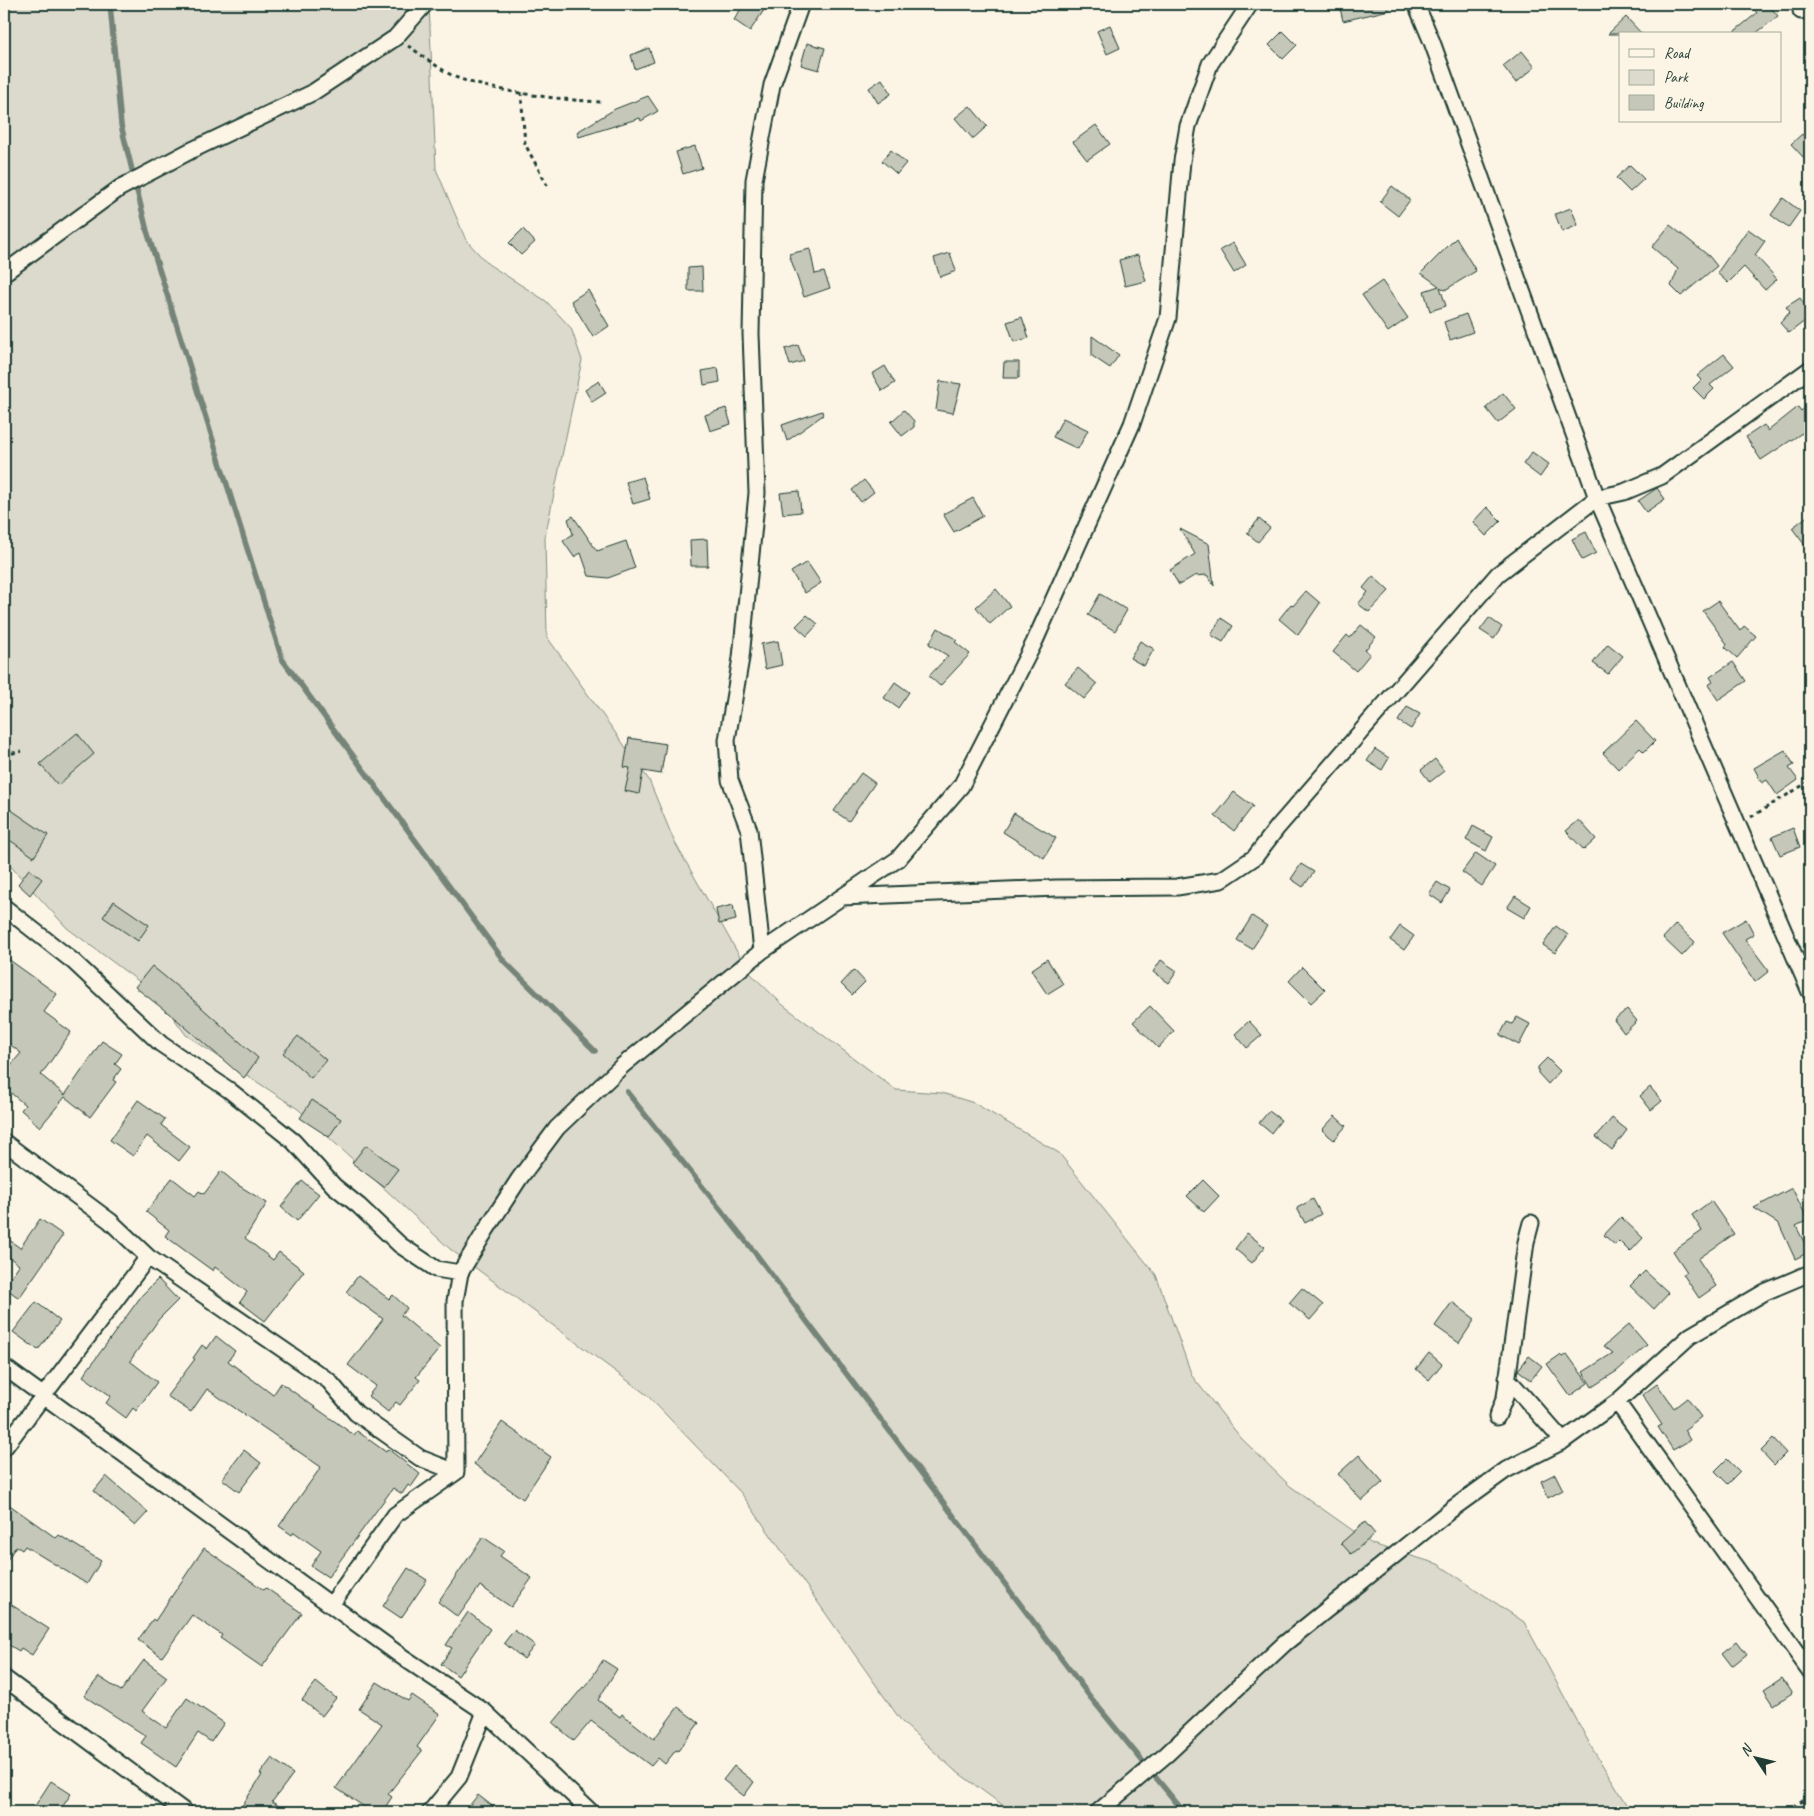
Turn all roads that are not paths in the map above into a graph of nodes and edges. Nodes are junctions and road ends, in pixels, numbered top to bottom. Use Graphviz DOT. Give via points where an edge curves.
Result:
graph roads {
  1 [pos="425,4"];
  2 [pos="801,4"];
  3 [pos="1250,4"];
  4 [pos="1416,4"];
  5 [pos="4,273"];
  6 [pos="1810,369"];
  7 [pos="1597,498"];
  8 [pos="840,897"];
  9 [pos="4,907"];
  10 [pos="762,951"];
  11 [pos="1810,990"];
  12 [pos="4,1142"];
  13 [pos="1531,1223"];
  14 [pos="148,1257"];
  15 [pos="460,1273"];
  16 [pos="1810,1273"];
  17 [pos="4,1367"];
  18 [pos="1508,1378"];
  19 [pos="43,1395"];
  20 [pos="1617,1402"];
  21 [pos="1498,1417"];
  22 [pos="1563,1441"];
  23 [pos="4,1448"];
  24 [pos="456,1472"];
  25 [pos="330,1605"];
  26 [pos="1810,1671"];
  27 [pos="4,1678"];
  28 [pos="485,1712"];
  29 [pos="185,1812"];
  30 [pos="430,1812"];
  31 [pos="591,1812"];
  32 [pos="1098,1812"];
  1 -- 5 [label="street" via="394,38 312,93 120,188"];
  2 -- 10 [label="street" via="772,85 754,180 751,334 756,493 741,658 727,740 730,780 748,830"];
  3 -- 8 [label="street" via="1210,64 1188,126 1165,327 1132,424 1034,643 961,786 898,859"];
  4 -- 7 [label="street"];
  6 -- 7 [label="street" via="1662,476 1624,492"];
  7 -- 8 [label="street" via="1498,574 1255,857 1221,880 1177,887 1056,888"];
  7 -- 11 [label="street"];
  8 -- 10 [label="street"];
  9 -- 15 [label="street" via="74,962 161,1044 293,1140 334,1186 400,1245 436,1269"];
  10 -- 15 [label="street" via="622,1066 557,1128 519,1179"];
  12 -- 14 [label="street" via="110,1222"];
  13 -- 18 [label="street"];
  14 -- 19 [label="street"];
  14 -- 24 [label="street" via="329,1381 356,1413 420,1458"];
  15 -- 24 [label="street" via="455,1301"];
  16 -- 20 [label="street" via="1765,1292 1690,1336"];
  17 -- 19 [label="street"];
  18 -- 21 [label="street"];
  18 -- 22 [label="street"];
  19 -- 23 [label="street"];
  19 -- 25 [label="street"];
  20 -- 22 [label="street"];
  20 -- 26 [label="street"];
  22 -- 32 [label="street" via="1506,1470 1452,1509 1284,1644 1167,1754"];
  24 -- 25 [label="street" via="395,1515"];
  25 -- 28 [label="street"];
  27 -- 29 [label="street"];
  28 -- 30 [label="street" via="459,1777"];
  28 -- 31 [label="street"];
}
